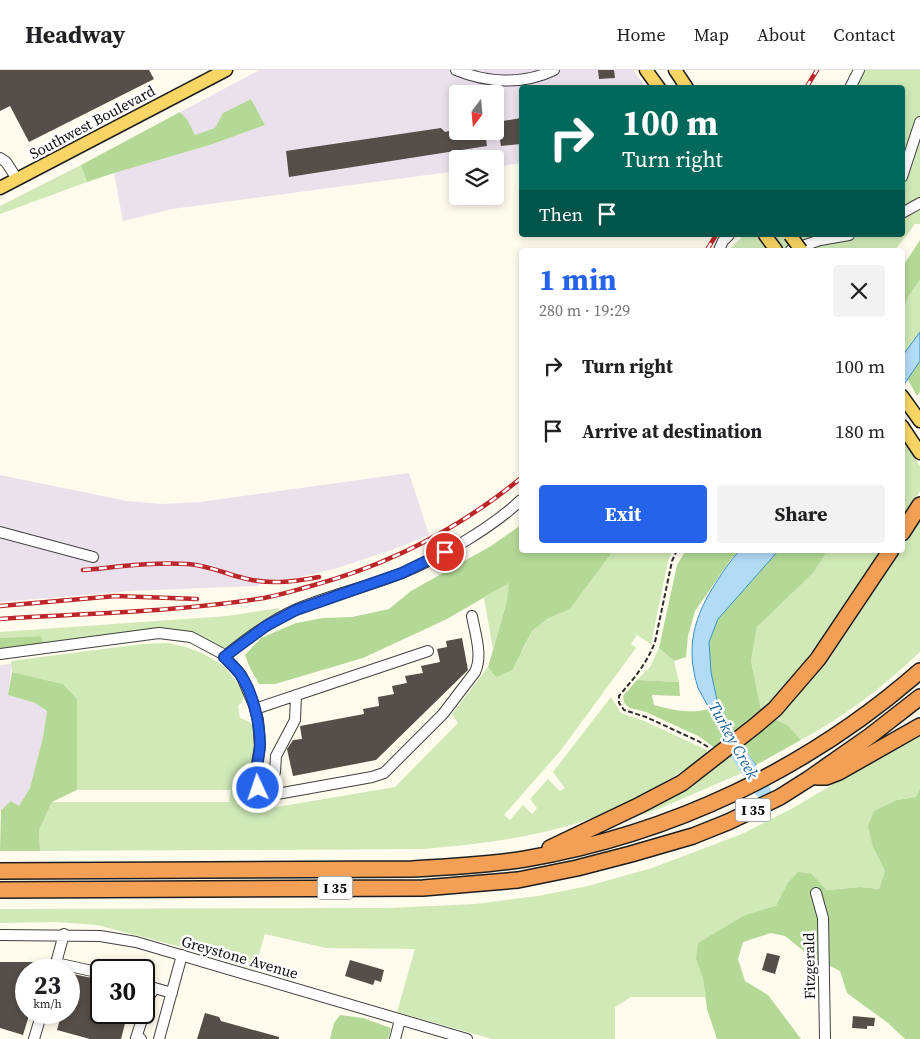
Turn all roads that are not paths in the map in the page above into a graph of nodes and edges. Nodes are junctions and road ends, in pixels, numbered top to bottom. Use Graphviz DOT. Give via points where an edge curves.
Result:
graph roads {
  1 [pos="226,70"];
  2 [pos="456,70"];
  3 [pos="554,70"];
  4 [pos="646,70"];
  5 [pos="675,70"];
  6 [pos="859,70"];
  7 [pos="657,85"];
  8 [pos="685,85"];
  9 [pos="852,85"];
  10 [pos="920,122"];
  11 [pos="3,160"];
  12 [pos="905,168"];
  13 [pos="17,179"];
  14 [pos="0,188"];
  15 [pos="920,203"];
  16 [pos="905,211"];
  17 [pos="727,237"];
  18 [pos="766,237"];
  19 [pos="791,237"];
  20 [pos="837,237"];
  21 [pos="720,248"];
  22 [pos="775,248"];
  23 [pos="798,248"];
  24 [pos="800,248"];
  25 [pos="905,400"];
  26 [pos="920,421"];
  27 [pos="906,431"];
  28 [pos="920,453"];
  29 [pos="519,502"];
  30 [pos="920,505"];
  31 [pos="905,528"];
  32 [pos="0,532"];
  33 [pos="889,553"];
  34 [pos="93,557"];
  35 [pos="472,616"];
  36 [pos="428,651"];
  37 [pos="0,654"];
  38 [pos="224,657"];
  39 [pos="920,672"];
  40 [pos="296,695"];
  41 [pos="920,697"];
  42 [pos="255,708"];
  43 [pos="920,726"];
  44 [pos="275,772"];
  45 [pos="820,775"];
  46 [pos="525,859"];
  47 [pos="0,871"];
  48 [pos="0,890"];
  49 [pos="816,893"];
  50 [pos="64,934"];
  51 [pos="0,935"];
  52 [pos="182,956"];
  53 [pos="57,959"];
  54 [pos="155,989"];
  55 [pos="172,993"];
  56 [pos="400,1020"];
  57 [pos="38,1024"];
  58 [pos="141,1024"];
  59 [pos="34,1039"];
  60 [pos="141,1039"];
  61 [pos="159,1039"];
  62 [pos="395,1039"];
  63 [pos="467,1039"];
  64 [pos="825,1039"];
  1 -- 13 [label="main road, Southwest Boulevard"];
  2 -- 3 [label="street" via="504,80 527,79"];
  4 -- 7 [label="main road"];
  5 -- 8 [label="main road"];
  6 -- 9 [label="street"];
  10 -- 12 [label="street"];
  11 -- 13 [label="street"];
  13 -- 14 [label="main road, Southwest Boulevard"];
  15 -- 16 [label="street"];
  17 -- 21 [label="street"];
  18 -- 22 [label="main road"];
  19 -- 24 [label="main road, bridge"];
  20 -- 23 [label="street"];
  25 -- 26 [label="main road"];
  27 -- 28 [label="main road"];
  29 -- 38 [label="street" via="445,552 402,573 296,610 266,626"];
  30 -- 31 [label="highway"];
  32 -- 34 [label="street"];
  33 -- 46 [label="highway" via="818,659 775,709 755,726 682,782 633,809"];
  35 -- 42 [label="street" via="478,656 475,672 443,714 384,773 268,794 258,788 255,775 260,746"];
  36 -- 40 [label="street"];
  37 -- 38 [label="street" via="160,633 190,638"];
  38 -- 42 [label="street" via="241,675"];
  39 -- 46 [label="highway, I 35" via="824,744 746,788 658,826"];
  40 -- 42 [label="street"];
  40 -- 44 [label="street" via="295,720 276,756"];
  41 -- 45 [label="highway, I 35"];
  43 -- 45 [label="highway" via="840,772"];
  45 -- 48 [label="highway, I 35" via="728,822 693,836 577,868 518,880 413,888"];
  46 -- 47 [label="highway, I 35" via="412,869"];
  49 -- 64 [label="street, Fitzgerald" via="823,918"];
  50 -- 51 [label="street, Greystone Avenue"];
  50 -- 52 [label="street, Greystone Avenue" via="127,940"];
  50 -- 53 [label="street"];
  52 -- 55 [label="street"];
  52 -- 56 [label="street, Greystone Avenue"];
  54 -- 55 [label="street"];
  55 -- 61 [label="street"];
  56 -- 62 [label="street"];
  56 -- 63 [label="street, Greystone Avenue"];
  57 -- 59 [label="street"];
  58 -- 60 [label="street" via="136,1038"];
}
